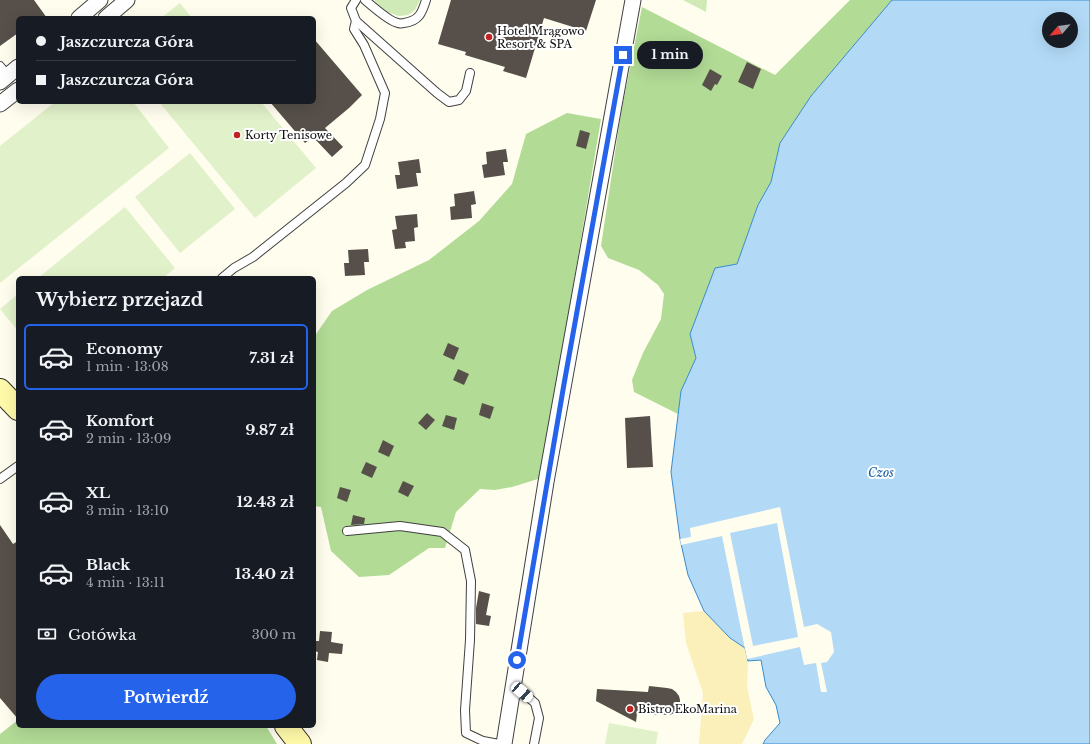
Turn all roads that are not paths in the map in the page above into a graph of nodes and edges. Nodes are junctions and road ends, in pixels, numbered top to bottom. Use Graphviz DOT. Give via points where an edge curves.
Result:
graph roads {
  1 [pos="100,0"];
  2 [pos="127,0"];
  3 [pos="356,0"];
  4 [pos="364,0"];
  5 [pos="426,0"];
  6 [pos="633,0"];
  7 [pos="80,16"];
  8 [pos="108,16"];
  9 [pos="356,22"];
  10 [pos="470,73"];
  11 [pos="16,92"];
  12 [pos="0,104"];
  13 [pos="224,276"];
  14 [pos="1,394"];
  15 [pos="16,407"];
  16 [pos="16,467"];
  17 [pos="0,479"];
  18 [pos="347,531"];
  19 [pos="512,690"];
  20 [pos="288,728"];
  21 [pos="300,744"];
  22 [pos="499,744"];
  23 [pos="504,744"];
  24 [pos="534,744"];
  1 -- 7 [label="street"];
  2 -- 8 [label="street"];
  3 -- 9 [label="lane" via="351,8"];
  4 -- 5 [label="lane" via="397,23 409,22 418,17"];
  6 -- 19 [label="street" via="563,385"];
  9 -- 10 [label="lane" via="449,102 459,100 466,91"];
  9 -- 13 [label="lane" via="354,29 364,45 385,93 380,119 365,165 259,252"];
  11 -- 12 [label="street"];
  14 -- 15 [label="street"];
  16 -- 17 [label="lane"];
  18 -- 22 [label="lane" via="400,526 442,532 465,550 471,581 466,733 483,741"];
  19 -- 23 [label="street"];
  19 -- 24 [label="lane" via="522,692 535,703 539,718"];
  20 -- 21 [label="street"];
}
